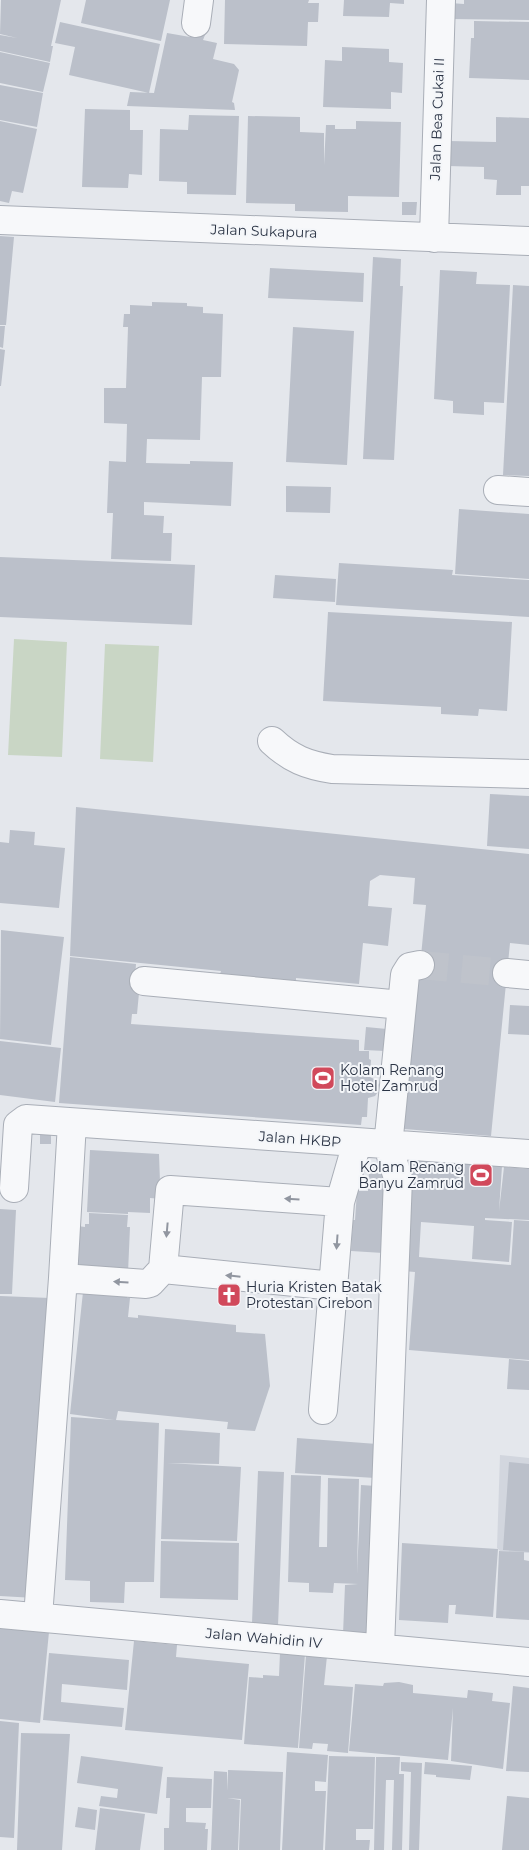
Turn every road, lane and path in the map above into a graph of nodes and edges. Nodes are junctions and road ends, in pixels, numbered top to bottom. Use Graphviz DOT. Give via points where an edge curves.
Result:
graph roads {
  1 [pos="440,0"];
  2 [pos="0,220"];
  3 [pos="434,238"];
  4 [pos="529,241"];
  5 [pos="498,490"];
  6 [pos="529,492"];
  7 [pos="272,741"];
  8 [pos="529,774"];
  9 [pos="420,965"];
  10 [pos="144,981"];
  11 [pos="402,1005"];
  12 [pos="72,1123"];
  13 [pos="357,1143"];
  14 [pos="388,1146"];
  15 [pos="529,1154"];
  16 [pos="14,1188"];
  17 [pos="340,1202"];
  18 [pos="163,1269"];
  19 [pos="63,1278"];
  20 [pos="334,1286"];
  21 [pos="323,1410"];
  22 [pos="0,1614"];
  23 [pos="38,1617"];
  24 [pos="380,1648"];
  25 [pos="529,1662"];
  1 -- 3 [label="street, Jalan Bea Cukai II"];
  2 -- 3 [label="street, Jalan Sukapura"];
  3 -- 4 [label="street, Jalan Sukapura"];
  5 -- 6 [label="street"];
  7 -- 8 [label="street" via="286,754 311,765 332,768"];
  9 -- 11 [label="street" via="414,965 407,971"];
  10 -- 11 [label="street"];
  11 -- 14 [label="street"];
  12 -- 13 [label="street, Jalan HKBP"];
  12 -- 16 [label="street, Jalan HKBP" via="26,1119 18,1125"];
  12 -- 19 [label="street"];
  13 -- 14 [label="street, Jalan HKBP"];
  13 -- 17 [label="street"];
  14 -- 15 [label="street, Jalan HKBP"];
  14 -- 24 [label="street" via="398,1178"];
  17 -- 18 [label="street, one-way" via="170,1190"];
  17 -- 20 [label="street, one-way"];
  18 -- 19 [label="street, one-way" via="146,1284"];
  20 -- 18 [label="street, one-way"];
  19 -- 23 [label="street"];
  20 -- 21 [label="street"];
  22 -- 23 [label="street, Jalan Wahidin IV"];
  23 -- 24 [label="street, Jalan Wahidin IV"];
  24 -- 25 [label="street, Jalan Wahidin IV"];
}
